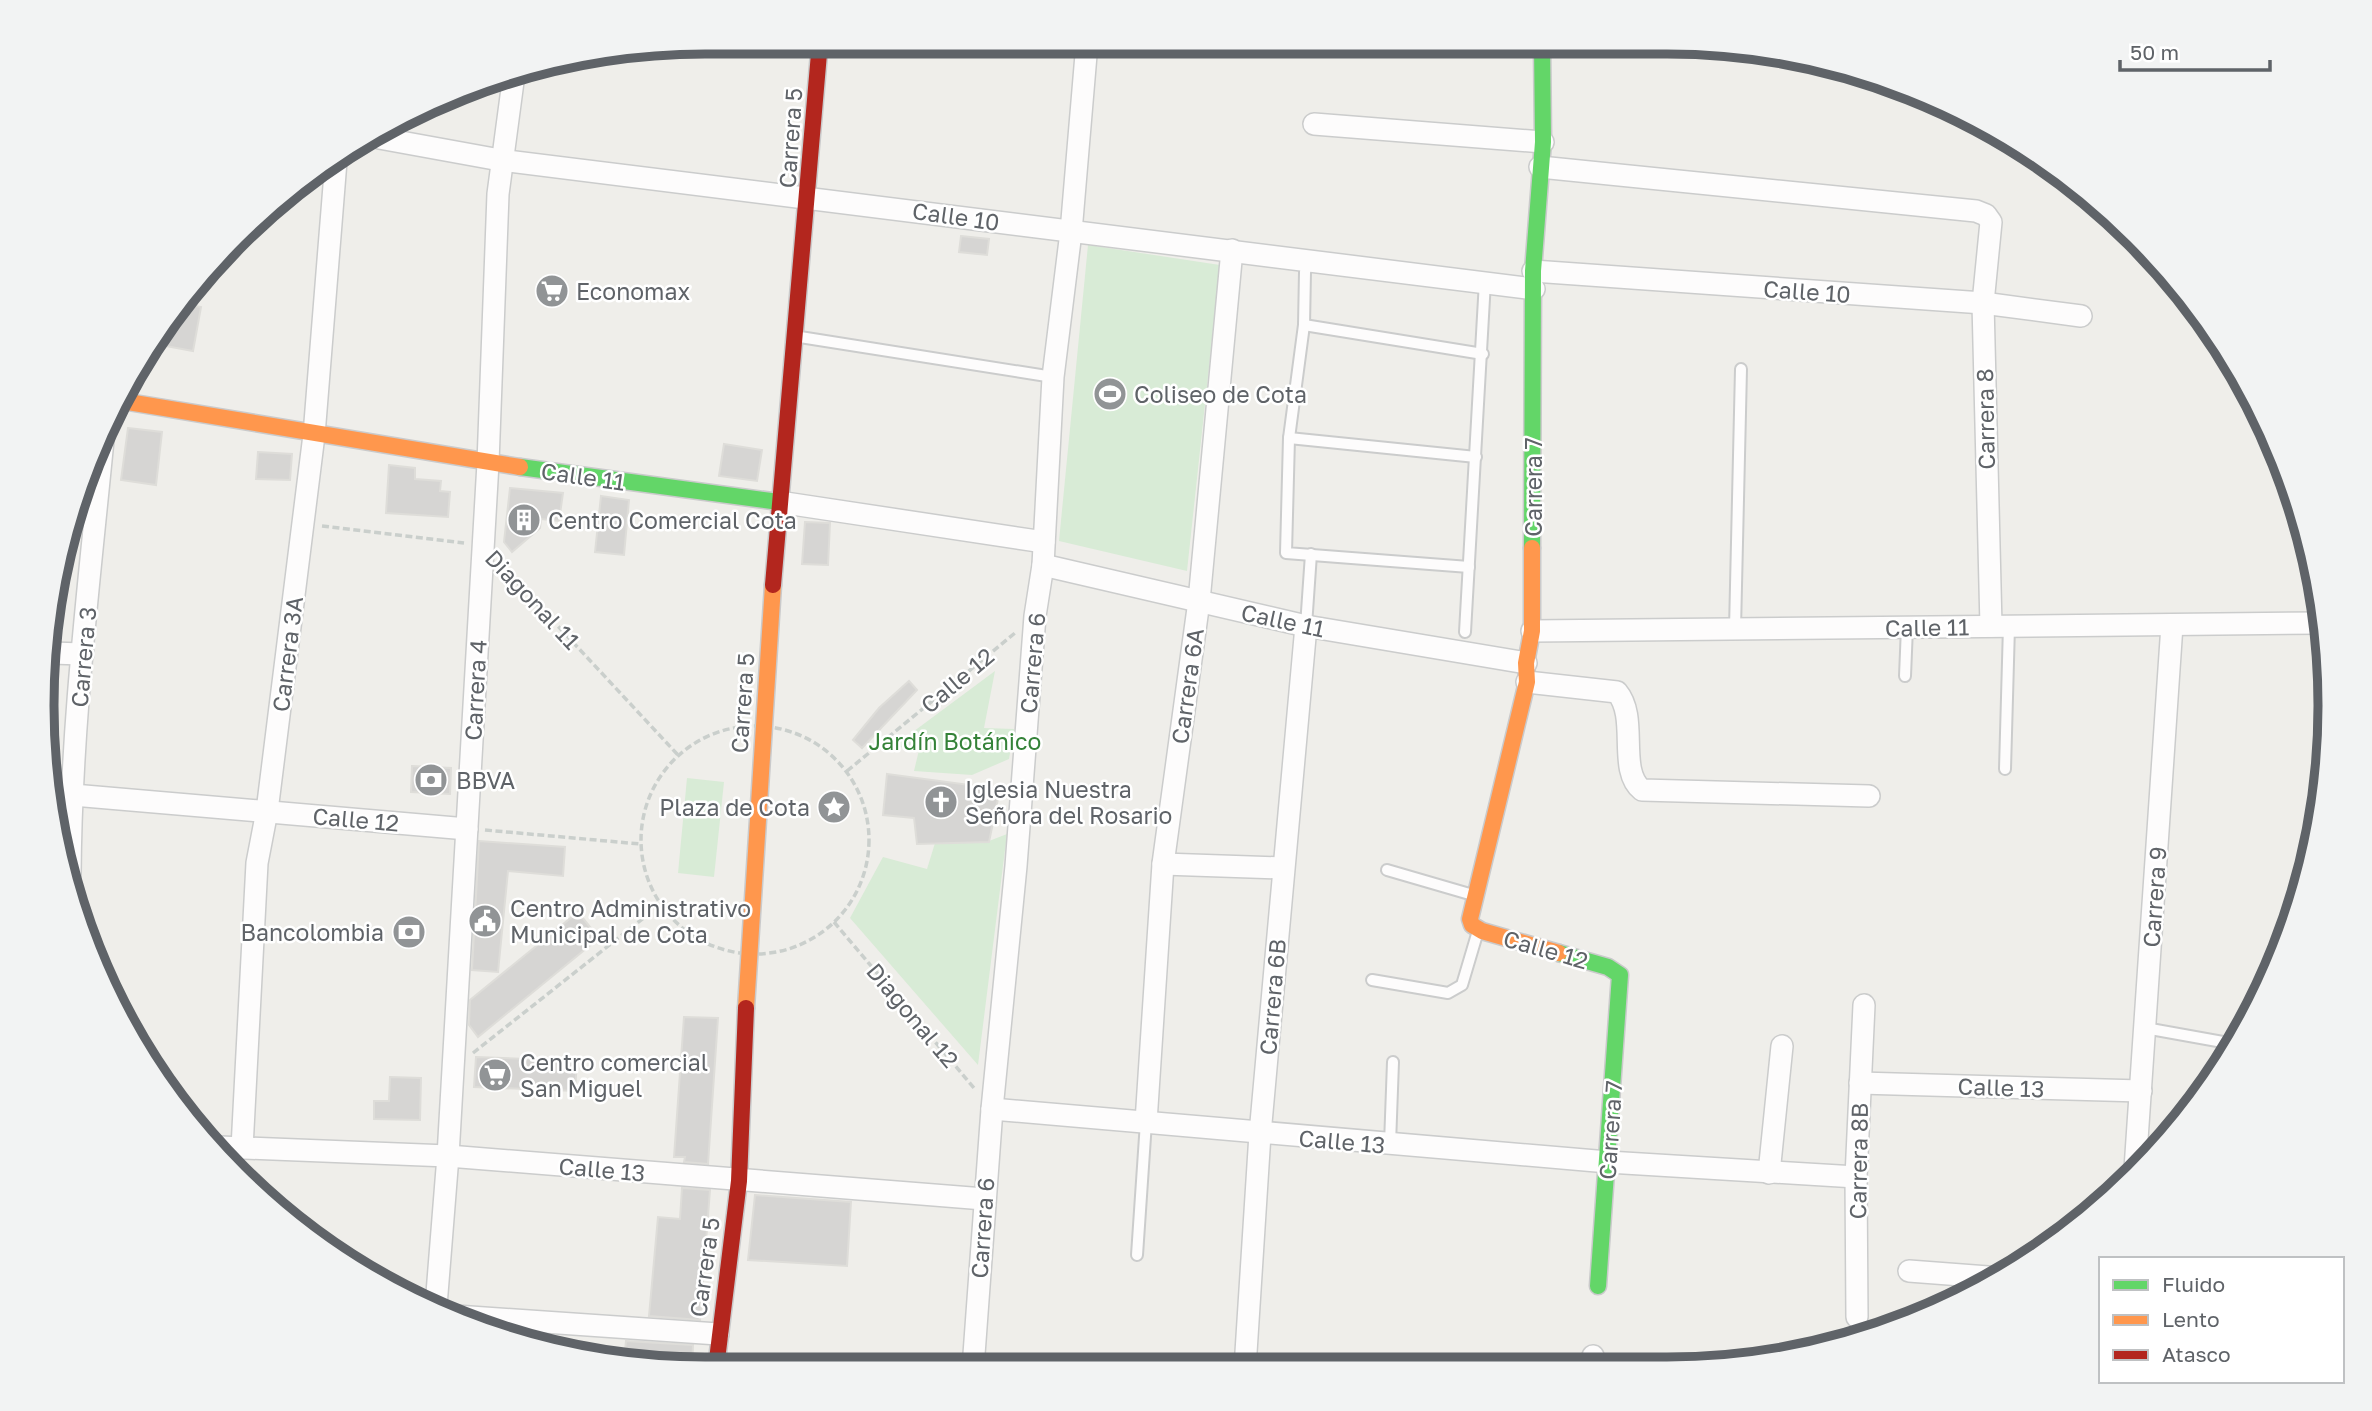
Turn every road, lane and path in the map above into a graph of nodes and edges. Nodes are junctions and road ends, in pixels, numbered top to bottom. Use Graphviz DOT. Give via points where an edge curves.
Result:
graph roads {
  1 [pos="819,54"];
  2 [pos="1086,54"];
  3 [pos="1542,54"];
  4 [pos="512,84"];
  5 [pos="1314,124"];
  6 [pos="385,139"];
  7 [pos="1543,142"];
  8 [pos="500,160"];
  9 [pos="1540,167"];
  10 [pos="335,170"];
  11 [pos="809,197"];
  12 [pos="1071,232"];
  13 [pos="1233,250"];
  14 [pos="1309,260"];
  15 [pos="1533,280"];
  16 [pos="1485,281"];
  17 [pos="1983,303"];
  18 [pos="2081,316"];
  19 [pos="1304,325"];
  20 [pos="797,336"];
  21 [pos="1483,354"];
  22 [pos="1741,369"];
  23 [pos="1053,377"];
  24 [pos="129,402"];
  25 [pos="314,435"];
  26 [pos="1289,438"];
  27 [pos="1476,457"];
  28 [pos="488,463"];
  29 [pos="101,465"];
  30 [pos="779,502"];
  31 [pos="303,524"];
  32 [pos="1044,542"];
  33 [pos="483,545"];
  34 [pos="1311,554"];
  35 [pos="1043,565"];
  36 [pos="1469,567"];
  37 [pos="1199,601"];
  38 [pos="1035,616"];
  39 [pos="2312,623"];
  40 [pos="2172,625"];
  41 [pos="1306,626"];
  42 [pos="2000,626"];
  43 [pos="1907,627"];
  44 [pos="1735,629"];
  45 [pos="1532,631"];
  46 [pos="1465,632"];
  47 [pos="57,653"];
  48 [pos="82,654"];
  49 [pos="1526,673"];
  50 [pos="1905,676"];
  51 [pos="678,755"];
  52 [pos="2005,769"];
  53 [pos="847,771"];
  54 [pos="73,795"];
  55 [pos="1869,796"];
  56 [pos="267,811"];
  57 [pos="66,818"];
  58 [pos="467,829"];
  59 [pos="640,844"];
  60 [pos="1163,864"];
  61 [pos="1283,868"];
  62 [pos="1387,870"];
  63 [pos="1476,896"];
  64 [pos="660,905"];
  65 [pos="834,922"];
  66 [pos="1475,926"];
  67 [pos="1620,975"];
  68 [pos="1372,980"];
  69 [pos="1864,1005"];
  70 [pos="2145,1027"];
  71 [pos="2223,1042"];
  72 [pos="1782,1046"];
  73 [pos="453,1057"];
  74 [pos="1392,1062"];
  75 [pos="1860,1083"];
  76 [pos="2141,1091"];
  77 [pos="992,1109"];
  78 [pos="1146,1122"];
  79 [pos="1260,1134"];
  80 [pos="1390,1144"];
  81 [pos="228,1147"];
  82 [pos="242,1148"];
  83 [pos="448,1156"];
  84 [pos="2136,1156"];
  85 [pos="1608,1162"];
  86 [pos="1769,1173"];
  87 [pos="1856,1177"];
  88 [pos="739,1181"];
  89 [pos="984,1199"];
  90 [pos="1137,1255"];
  91 [pos="1909,1271"];
  92 [pos="1979,1276"];
  93 [pos="1598,1286"];
  94 [pos="437,1299"];
  95 [pos="1857,1317"];
  96 [pos="485,1318"];
  97 [pos="718,1334"];
  98 [pos="717,1357"];
  99 [pos="974,1357"];
  100 [pos="1246,1357"];
  1 -- 11 [label="main road, Carrera 5"];
  2 -- 12 [label="street, Carrera 6"];
  3 -- 7 [label="main road, Carrera 7"];
  4 -- 8 [label="street, Carrera 4"];
  5 -- 7 [label="street"];
  6 -- 8 [label="street, Calle 10"];
  7 -- 9 [label="main road, Carrera 7"];
  8 -- 11 [label="street, Calle 10"];
  8 -- 28 [label="street, Carrera 4"];
  9 -- 15 [label="main road, Carrera 7"];
  9 -- 17 [label="street, Carrera 8" via="1976,211 1991,222"];
  10 -- 25 [label="street, Carrera 3A"];
  11 -- 12 [label="street, Calle 10"];
  11 -- 20 [label="main road, Carrera 5"];
  12 -- 13 [label="street, Calle 10"];
  12 -- 23 [label="street, Carrera 6"];
  13 -- 14 [label="street, Calle 10"];
  13 -- 37 [label="street, Carrera 6A"];
  14 -- 16 [label="street, Calle 10"];
  14 -- 19 [label="lane"];
  15 -- 16 [label="street, Calle 10"];
  15 -- 17 [label="street, Calle 10"];
  15 -- 45 [label="main road, Carrera 7"];
  16 -- 21 [label="lane"];
  17 -- 18 [label="street, Calle 10"];
  17 -- 42 [label="street, Carrera 8"];
  19 -- 21 [label="lane"];
  19 -- 26 [label="lane"];
  20 -- 23 [label="lane"];
  20 -- 30 [label="main road, Carrera 5"];
  21 -- 27 [label="lane"];
  22 -- 44 [label="lane"];
  23 -- 32 [label="street, Carrera 6"];
  24 -- 25 [label="main road, Calle 11"];
  25 -- 28 [label="main road, Calle 11"];
  25 -- 31 [label="street, Carrera 3A"];
  26 -- 27 [label="lane"];
  26 -- 34 [label="lane" via="1286,553"];
  27 -- 36 [label="lane"];
  28 -- 30 [label="main road, Calle 11"];
  28 -- 33 [label="street, Carrera 4"];
  29 -- 48 [label="street, Carrera 3"];
  30 -- 32 [label="street, Calle 11"];
  30 -- 88 [label="main road, Carrera 5" via="748,955"];
  31 -- 33 [label="path, Diagonal 11"];
  31 -- 56 [label="street, Carrera 3A"];
  32 -- 35 [label="street, Carrera 6"];
  33 -- 51 [label="path, Diagonal 11"];
  33 -- 58 [label="street, Carrera 4"];
  34 -- 36 [label="lane"];
  34 -- 41 [label="lane"];
  35 -- 37 [label="street, Calle 11"];
  35 -- 38 [label="street, Carrera 6"];
  36 -- 46 [label="lane"];
  37 -- 41 [label="street, Calle 11"];
  37 -- 60 [label="street, Carrera 6A"];
  38 -- 53 [label="path, Calle 12"];
  38 -- 77 [label="street, Carrera 6"];
  39 -- 40 [label="street, Calle 11"];
  40 -- 42 [label="street, Calle 11"];
  40 -- 70 [label="street, Carrera 9"];
  41 -- 49 [label="street, Calle 11"];
  41 -- 61 [label="street, Carrera 6B"];
  42 -- 43 [label="street, Calle 11"];
  42 -- 52 [label="lane"];
  43 -- 44 [label="street, Calle 11"];
  43 -- 50 [label="lane"];
  44 -- 45 [label="street, Calle 11"];
  45 -- 49 [label="main road, Carrera 7"];
  47 -- 48 [label="street"];
  48 -- 54 [label="street, Carrera 3"];
  49 -- 55 [label="street, Calle 11" via="1617,692 1626,707 1632,777 1642,790"];
  49 -- 63 [label="main road, Carrera 7"];
  54 -- 56 [label="street, Calle 12"];
  54 -- 57 [label="street, Carrera 3"];
  56 -- 58 [label="street, Calle 12"];
  56 -- 82 [label="street, Carrera 3A" via="257,863"];
  58 -- 59 [label="path"];
  58 -- 73 [label="street, Carrera 4"];
  60 -- 61 [label="street"];
  60 -- 78 [label="street, Carrera 6A"];
  61 -- 79 [label="street, Carrera 6B"];
  62 -- 63 [label="lane"];
  63 -- 66 [label="main road, Carrera 7"];
  64 -- 73 [label="path" via="477,1052"];
  65 -- 77 [label="path, Diagonal 12"];
  66 -- 67 [label="main road, Calle 12" via="1608,967"];
  66 -- 68 [label="lane" via="1462,985 1448,993"];
  67 -- 85 [label="main road, Carrera 7"];
  69 -- 75 [label="street, Carrera 8B"];
  70 -- 71 [label="lane"];
  70 -- 76 [label="street, Carrera 9"];
  72 -- 86 [label="street"];
  73 -- 83 [label="street, Carrera 4"];
  74 -- 80 [label="lane"];
  75 -- 76 [label="street, Calle 13"];
  75 -- 87 [label="street, Carrera 8B"];
  76 -- 84 [label="street, Carrera 9"];
  77 -- 78 [label="street, Calle 13"];
  77 -- 89 [label="street, Carrera 6"];
  78 -- 79 [label="street, Calle 13"];
  78 -- 90 [label="lane"];
  79 -- 80 [label="street, Calle 13"];
  79 -- 100 [label="street, Carrera 6B"];
  80 -- 85 [label="street, Calle 13"];
  81 -- 82 [label="street, Calle 13"];
  82 -- 83 [label="street, Calle 13"];
  83 -- 88 [label="street, Calle 13"];
  83 -- 94 [label="street, Carrera 4"];
  85 -- 86 [label="street, Calle 13"];
  85 -- 93 [label="main road, Carrera 7"];
  86 -- 87 [label="street, Calle 13"];
  87 -- 95 [label="street, Carrera 8B"];
  88 -- 89 [label="street, Calle 13"];
  88 -- 97 [label="main road, Carrera 5"];
  89 -- 99 [label="street, Carrera 6"];
  91 -- 92 [label="street"];
  96 -- 97 [label="street"];
  97 -- 98 [label="main road, Carrera 5"];
}
